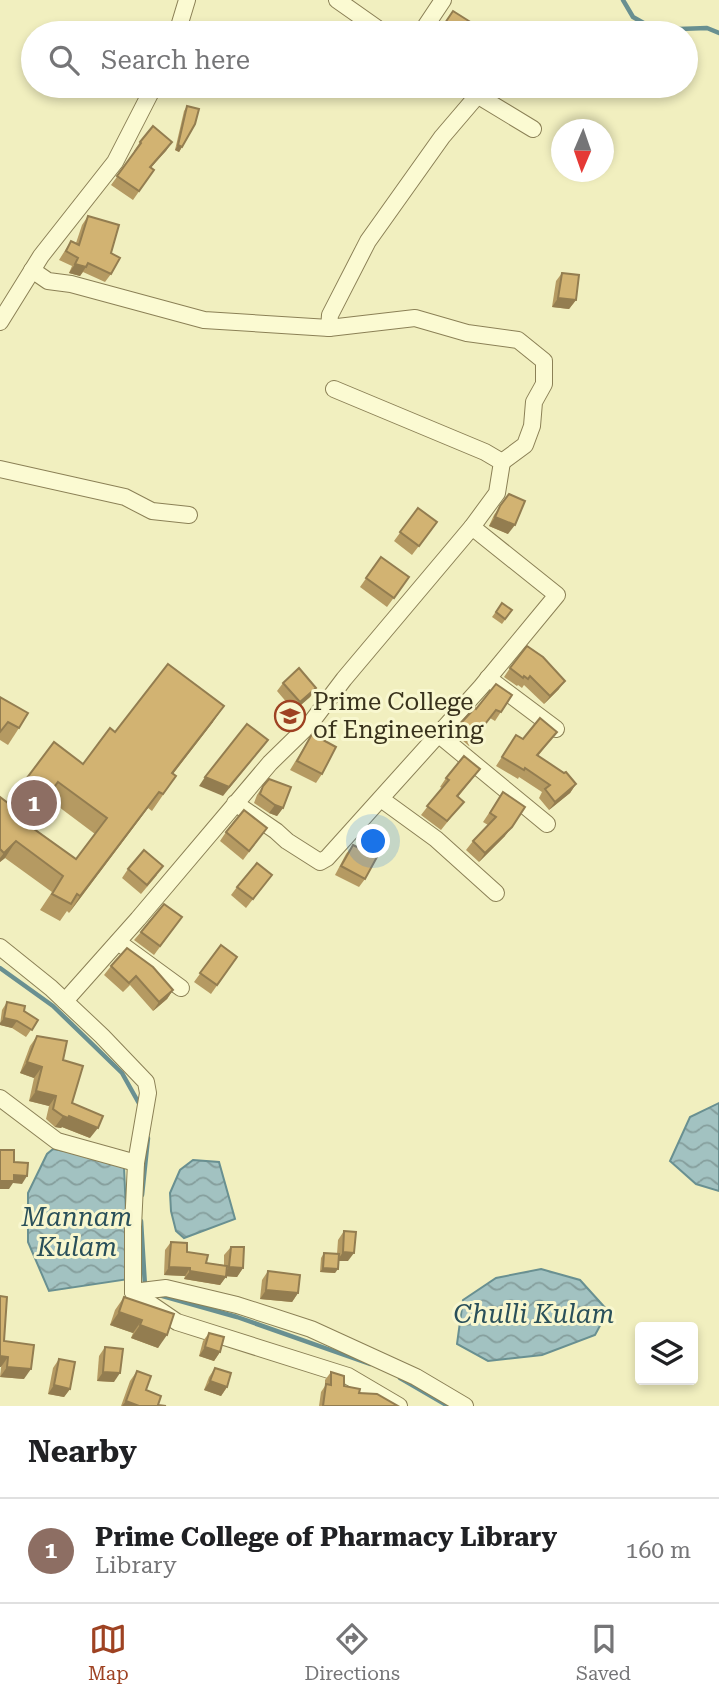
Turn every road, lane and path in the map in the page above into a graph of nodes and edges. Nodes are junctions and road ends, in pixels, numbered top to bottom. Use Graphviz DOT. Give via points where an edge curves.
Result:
graph roads {
  1 [pos="187,0"];
  2 [pos="337,0"];
  3 [pos="443,0"];
  4 [pos="181,21"];
  5 [pos="367,21"];
  6 [pos="429,21"];
  7 [pos="148,98"];
  8 [pos="475,98"];
  9 [pos="480,98"];
  10 [pos="533,129"];
  11 [pos="32,270"];
  12 [pos="0,322"];
  13 [pos="329,328"];
  14 [pos="334,389"];
  15 [pos="502,462"];
  16 [pos="0,469"];
  17 [pos="190,515"];
  18 [pos="472,527"];
  19 [pos="488,678"];
  20 [pos="556,729"];
  21 [pos="438,734"];
  22 [pos="381,799"];
  23 [pos="235,803"];
  24 [pos="547,824"];
  25 [pos="496,893"];
  26 [pos="118,942"];
  27 [pos="0,947"];
  28 [pos="181,988"];
  29 [pos="65,1001"];
  30 [pos="0,1098"];
  31 [pos="136,1163"];
  32 [pos="141,1291"];
  33 [pos="399,1406"];
  34 [pos="465,1406"];
  1 -- 4 [label="street"];
  2 -- 5 [label="street"];
  3 -- 6 [label="street"];
  7 -- 11 [label="street" via="116,162"];
  8 -- 13 [label="street" via="368,241 330,315"];
  9 -- 10 [label="street"];
  11 -- 12 [label="street"];
  11 -- 13 [label="street" via="48,281 204,320"];
  13 -- 15 [label="street" via="415,318 467,333 518,340 544,361 544,384 534,402 525,445"];
  14 -- 15 [label="street"];
  15 -- 18 [label="street" via="497,493"];
  16 -- 17 [label="street" via="125,497 152,511"];
  18 -- 19 [label="street" via="556,595"];
  18 -- 23 [label="street" via="310,724"];
  19 -- 20 [label="street"];
  19 -- 21 [label="street"];
  21 -- 22 [label="street"];
  21 -- 24 [label="street"];
  22 -- 23 [label="street" via="320,862"];
  22 -- 25 [label="street" via="436,839"];
  23 -- 26 [label="street"];
  26 -- 28 [label="street"];
  26 -- 29 [label="street"];
  27 -- 29 [label="street"];
  29 -- 31 [label="street" via="146,1082"];
  30 -- 31 [label="street" via="57,1141"];
  31 -- 32 [label="street"];
  32 -- 33 [label="street" via="177,1322 348,1376"];
  32 -- 34 [label="street" via="166,1288 311,1329 416,1377"];
}
